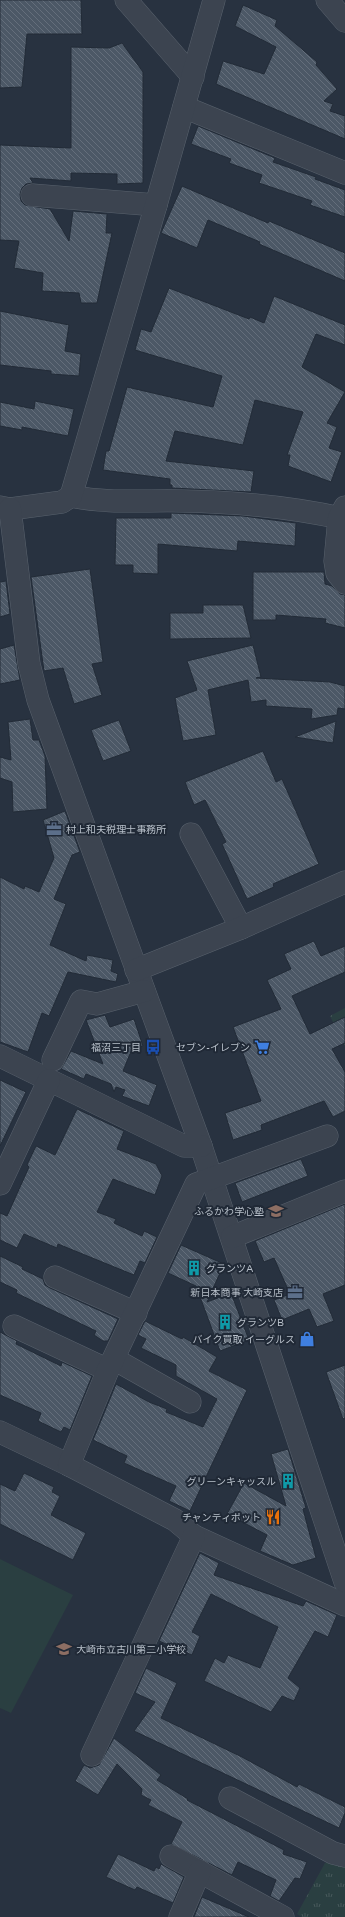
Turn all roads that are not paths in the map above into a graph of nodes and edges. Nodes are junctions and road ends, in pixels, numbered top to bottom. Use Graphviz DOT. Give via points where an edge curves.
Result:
graph roads {
  1 [pos="126,0"];
  2 [pos="214,0"];
  3 [pos="327,0"];
  4 [pos="345,21"];
  5 [pos="192,77"];
  6 [pos="184,107"];
  7 [pos="345,173"];
  8 [pos="32,195"];
  9 [pos="156,205"];
  10 [pos="70,496"];
  11 [pos="5,508"];
  12 [pos="343,515"];
  13 [pos="345,583"];
  14 [pos="191,834"];
  15 [pos="345,882"];
  16 [pos="240,928"];
  17 [pos="136,970"];
  18 [pos="144,992"];
  19 [pos="0,1056"];
  20 [pos="51,1070"];
  21 [pos="327,1136"];
  22 [pos="201,1146"];
  23 [pos="212,1178"];
  24 [pos="0,1184"];
  25 [pos="345,1191"];
  26 [pos="232,1237"];
  27 [pos="55,1277"];
  28 [pos="136,1313"];
  29 [pos="14,1326"];
  30 [pos="111,1364"];
  31 [pos="190,1402"];
  32 [pos="0,1432"];
  33 [pos="69,1465"];
  34 [pos="194,1536"];
  35 [pos="345,1579"];
  36 [pos="345,1605"];
  37 [pos="92,1755"];
  38 [pos="230,1798"];
  39 [pos="171,1856"];
  40 [pos="345,1856"];
  41 [pos="200,1871"];
  42 [pos="180,1917"];
  43 [pos="283,1917"];
  1 -- 5 [label="street"];
  2 -- 5 [label="street"];
  3 -- 4 [label="street"];
  5 -- 6 [label="street"];
  6 -- 7 [label="street"];
  6 -- 9 [label="street"];
  8 -- 9 [label="street"];
  9 -- 10 [label="street"];
  10 -- 11 [label="street" via="62,502"];
  10 -- 12 [label="street" via="91,500 260,505"];
  11 -- 17 [label="street" via="29,664 38,700"];
  12 -- 13 [label="street" via="335,561 337,573"];
  14 -- 16 [label="street"];
  15 -- 16 [label="street"];
  16 -- 17 [label="street"];
  17 -- 18 [label="street"];
  18 -- 20 [label="street" via="97,1004 81,1001"];
  18 -- 22 [label="street"];
  19 -- 20 [label="street"];
  20 -- 22 [label="street" via="184,1146"];
  20 -- 24 [label="street"];
  21 -- 23 [label="street"];
  22 -- 23 [label="street"];
  23 -- 26 [label="street"];
  23 -- 28 [label="street" via="196,1184"];
  25 -- 26 [label="street"];
  26 -- 35 [label="street"];
  27 -- 28 [label="street"];
  28 -- 30 [label="street"];
  29 -- 30 [label="street"];
  30 -- 31 [label="street"];
  30 -- 33 [label="street"];
  32 -- 33 [label="street"];
  33 -- 34 [label="street" via="175,1520"];
  34 -- 36 [label="street"];
  34 -- 37 [label="street"];
  38 -- 40 [label="street" via="333,1853"];
  39 -- 41 [label="street"];
  41 -- 42 [label="street"];
  41 -- 43 [label="street"];
}
